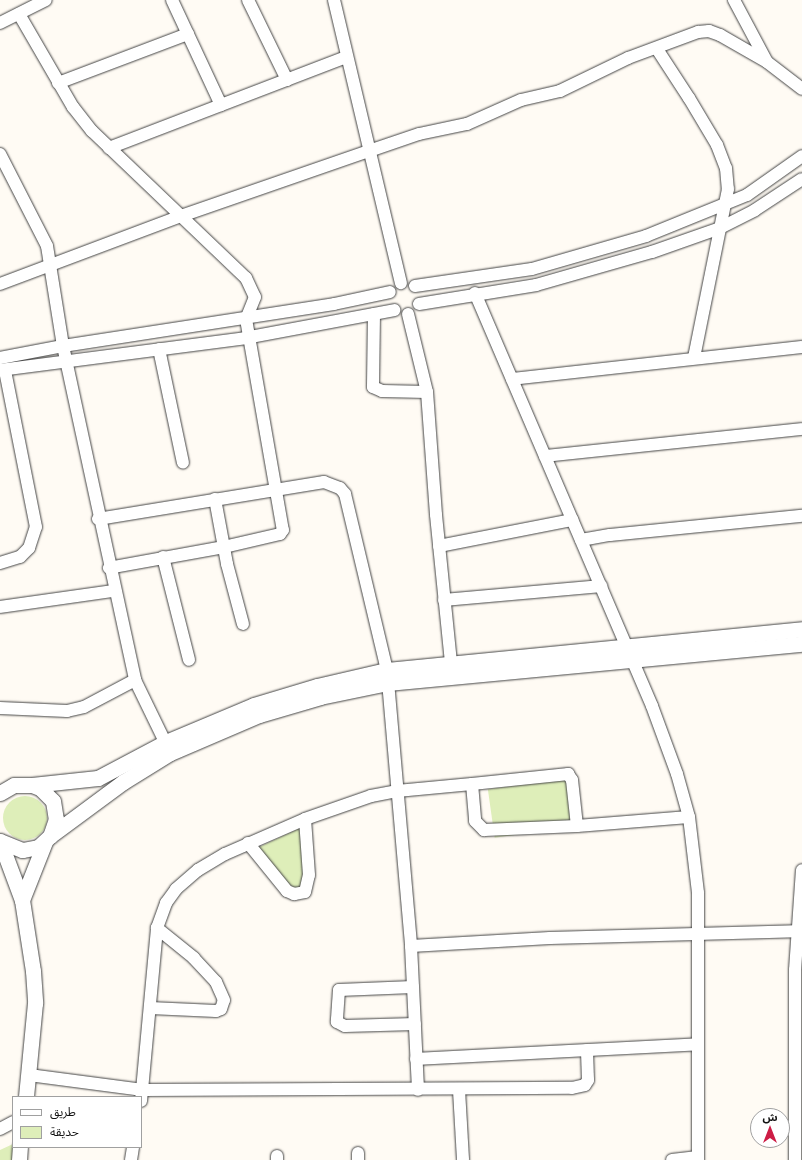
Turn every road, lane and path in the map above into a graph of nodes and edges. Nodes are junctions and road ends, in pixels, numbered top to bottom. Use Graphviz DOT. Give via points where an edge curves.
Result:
graph roads {
  1 [pos="46,0"];
  2 [pos="172,0"];
  3 [pos="248,0"];
  4 [pos="334,0"];
  5 [pos="734,0"];
  6 [pos="19,14"];
  7 [pos="0,23"];
  8 [pos="188,34"];
  9 [pos="657,49"];
  10 [pos="346,57"];
  11 [pos="767,62"];
  12 [pos="287,80"];
  13 [pos="58,83"];
  14 [pos="802,89"];
  15 [pos="221,105"];
  16 [pos="110,148"];
  17 [pos="369,151"];
  18 [pos="0,154"];
  19 [pos="802,156"];
  20 [pos="802,179"];
  21 [pos="724,206"];
  22 [pos="181,216"];
  23 [pos="720,228"];
  24 [pos="52,266"];
  25 [pos="401,283"];
  26 [pos="0,284"];
  27 [pos="415,286"];
  28 [pos="390,292"];
  29 [pos="474,294"];
  30 [pos="419,304"];
  31 [pos="394,310"];
  32 [pos="374,314"];
  33 [pos="408,314"];
  34 [pos="246,319"];
  35 [pos="249,337"];
  36 [pos="63,346"];
  37 [pos="802,348"];
  38 [pos="159,349"];
  39 [pos="0,358"];
  40 [pos="694,358"];
  41 [pos="67,361"];
  42 [pos="2,370"];
  43 [pos="512,379"];
  44 [pos="427,392"];
  45 [pos="802,429"];
  46 [pos="545,456"];
  47 [pos="183,463"];
  48 [pos="276,489"];
  49 [pos="215,499"];
  50 [pos="802,516"];
  51 [pos="98,520"];
  52 [pos="572,520"];
  53 [pos="581,540"];
  54 [pos="439,546"];
  55 [pos="224,547"];
  56 [pos="163,557"];
  57 [pos="0,563"];
  58 [pos="109,568"];
  59 [pos="601,586"];
  60 [pos="113,591"];
  61 [pos="444,600"];
  62 [pos="0,608"];
  63 [pos="243,624"];
  64 [pos="802,628"];
  65 [pos="802,644"];
  66 [pos="630,654"];
  67 [pos="189,660"];
  68 [pos="451,662"];
  69 [pos="387,677"];
  70 [pos="135,680"];
  71 [pos="0,708"];
  72 [pos="168,747"];
  73 [pos="7,783"];
  74 [pos="472,784"];
  75 [pos="32,785"];
  76 [pos="397,790"];
  77 [pos="0,794"];
  78 [pos="689,818"];
  79 [pos="305,819"];
  80 [pos="577,826"];
  81 [pos="47,839"];
  82 [pos="0,841"];
  83 [pos="248,843"];
  84 [pos="802,870"];
  85 [pos="22,900"];
  86 [pos="157,928"];
  87 [pos="796,931"];
  88 [pos="698,933"];
  89 [pos="411,946"];
  90 [pos="799,970"];
  91 [pos="413,987"];
  92 [pos="150,1008"];
  93 [pos="415,1024"];
  94 [pos="698,1044"];
  95 [pos="587,1050"];
  96 [pos="798,1052"];
  97 [pos="416,1059"];
  98 [pos="29,1075"];
  99 [pos="418,1090"];
  100 [pos="460,1090"];
  101 [pos="26,1096"];
  102 [pos="142,1096"];
  103 [pos="12,1123"];
  104 [pos="0,1129"];
  105 [pos="20,1148"];
  106 [pos="133,1148"];
  107 [pos="698,1159"];
  108 [pos="19,1160"];
  109 [pos="131,1160"];
  110 [pos="463,1160"];
  111 [pos="672,1160"];
  112 [pos="795,1160"];
  1 -- 6 [label="street"];
  2 -- 8 [label="street"];
  3 -- 12 [label="street"];
  4 -- 10 [label="street"];
  5 -- 11 [label="street"];
  6 -- 7 [label="street"];
  6 -- 13 [label="street"];
  8 -- 13 [label="street"];
  8 -- 15 [label="street"];
  9 -- 11 [label="street" via="669,42 709,31"];
  9 -- 17 [label="street" via="628,58 560,91 521,100 467,124 419,134"];
  9 -- 21 [label="street" via="717,145 726,168 728,189"];
  10 -- 12 [label="street"];
  10 -- 17 [label="street"];
  11 -- 14 [label="street"];
  12 -- 15 [label="street"];
  13 -- 16 [label="street" via="73,107"];
  15 -- 16 [label="street"];
  16 -- 22 [label="street"];
  17 -- 22 [label="street"];
  17 -- 25 [label="street"];
  18 -- 24 [label="street" via="40,230"];
  19 -- 21 [label="street" via="747,195"];
  20 -- 23 [label="street" via="755,210"];
  21 -- 23 [label="street"];
  21 -- 27 [label="street" via="646,236 532,269"];
  22 -- 24 [label="street"];
  22 -- 34 [label="street" via="246,278 255,297"];
  23 -- 29 [label="street" via="652,252 536,286"];
  23 -- 40 [label="street"];
  24 -- 26 [label="street"];
  24 -- 36 [label="street"];
  25 -- 27 [label="street"];
  25 -- 28 [label="street"];
  27 -- 30 [label="street" via="420,295"];
  28 -- 31 [label="street" via="389,302"];
  28 -- 34 [label="street"];
  29 -- 30 [label="street"];
  29 -- 43 [label="street"];
  30 -- 33 [label="street"];
  31 -- 32 [label="street"];
  31 -- 33 [label="street"];
  32 -- 35 [label="street"];
  32 -- 44 [label="street" via="373,387 382,391"];
  33 -- 44 [label="street"];
  34 -- 35 [label="street"];
  34 -- 36 [label="street"];
  35 -- 38 [label="street"];
  35 -- 48 [label="street"];
  36 -- 39 [label="street"];
  36 -- 41 [label="street"];
  37 -- 40 [label="street"];
  38 -- 41 [label="street"];
  38 -- 47 [label="street"];
  40 -- 43 [label="street"];
  41 -- 42 [label="street"];
  41 -- 51 [label="street"];
  42 -- 57 [label="street" via="36,527 29,548 20,557"];
  43 -- 46 [label="street"];
  44 -- 54 [label="street"];
  45 -- 46 [label="street"];
  46 -- 52 [label="street"];
  48 -- 49 [label="street"];
  48 -- 55 [label="street" via="282,532"];
  48 -- 69 [label="street" via="324,482 340,488 345,494"];
  49 -- 51 [label="street"];
  49 -- 55 [label="street"];
  50 -- 53 [label="street"];
  51 -- 58 [label="street"];
  52 -- 53 [label="street"];
  52 -- 54 [label="street"];
  53 -- 59 [label="street"];
  54 -- 61 [label="street"];
  55 -- 56 [label="street"];
  55 -- 63 [label="street"];
  56 -- 58 [label="street"];
  56 -- 67 [label="street"];
  58 -- 60 [label="street"];
  59 -- 61 [label="street"];
  59 -- 66 [label="street"];
  60 -- 62 [label="street"];
  60 -- 70 [label="street"];
  61 -- 68 [label="street"];
  64 -- 66 [label="street"];
  65 -- 66 [label="street"];
  66 -- 68 [label="street"];
  66 -- 69 [label="street"];
  66 -- 78 [label="street" via="678,774"];
  68 -- 69 [label="street"];
  69 -- 72 [label="street" via="259,715"];
  69 -- 76 [label="street"];
  70 -- 71 [label="street" via="84,707 67,711"];
  70 -- 72 [label="street"];
  72 -- 75 [label="street" via="98,778"];
  72 -- 81 [label="street"];
  73 -- 75 [label="street"];
  73 -- 77 [label="street"];
  74 -- 76 [label="street"];
  74 -- 80 [label="street" via="475,821 484,830"];
  74 -- 80 [label="street" via="568,774 572,780"];
  75 -- 81 [label="street" via="44,791 53,801 56,819"];
  76 -- 79 [label="street" via="371,796"];
  76 -- 89 [label="street"];
  78 -- 80 [label="street"];
  78 -- 88 [label="street" via="695,853"];
  79 -- 83 [label="street"];
  79 -- 83 [label="street" via="309,875 305,892 294,894 287,891"];
  81 -- 82 [label="street" via="38,847 22,850"];
  81 -- 85 [label="street"];
  82 -- 85 [label="street"];
  83 -- 86 [label="street" via="198,870 176,889 166,904"];
  84 -- 87 [label="street"];
  85 -- 98 [label="street" via="29,937 35,1003"];
  86 -- 92 [label="street"];
  86 -- 92 [label="street" via="194,958 216,982 224,1000 221,1009 210,1011"];
  87 -- 88 [label="street"];
  87 -- 90 [label="street"];
  88 -- 89 [label="street"];
  88 -- 94 [label="street"];
  89 -- 91 [label="street"];
  90 -- 96 [label="street"];
  91 -- 93 [label="street"];
  91 -- 93 [label="street" via="339,990 337,1022 345,1026"];
  92 -- 102 [label="street"];
  93 -- 97 [label="street"];
  94 -- 95 [label="street"];
  94 -- 107 [label="street"];
  95 -- 97 [label="street"];
  95 -- 100 [label="street" via="588,1080 579,1087"];
  96 -- 112 [label="street"];
  97 -- 99 [label="street"];
  98 -- 101 [label="street"];
  98 -- 102 [label="street"];
  99 -- 100 [label="street"];
  99 -- 102 [label="street"];
  100 -- 110 [label="street"];
  103 -- 104 [label="street"];
  105 -- 108 [label="street"];
  106 -- 109 [label="street"];
  107 -- 111 [label="street"];
}
